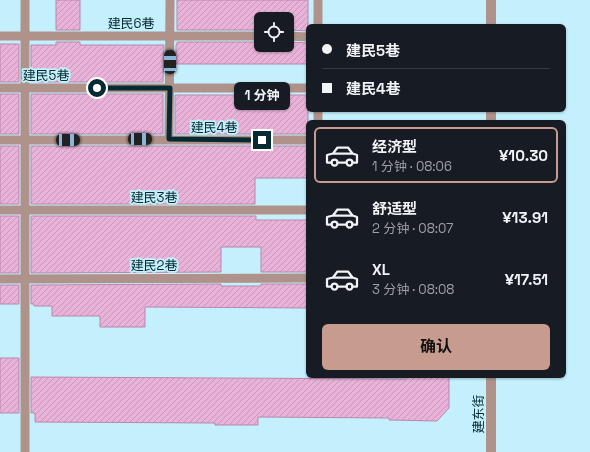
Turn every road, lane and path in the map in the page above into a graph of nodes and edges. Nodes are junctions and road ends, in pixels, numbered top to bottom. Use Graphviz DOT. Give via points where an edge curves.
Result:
graph roads {
  1 [pos="25,0"];
  2 [pos="170,0"];
  3 [pos="318,0"];
  4 [pos="491,0"];
  5 [pos="318,24"];
  6 [pos="491,24"];
  7 [pos="0,36"];
  8 [pos="25,36"];
  9 [pos="170,36"];
  10 [pos="254,36"];
  11 [pos="294,36"];
  12 [pos="306,36"];
  13 [pos="0,88"];
  14 [pos="25,88"];
  15 [pos="170,88"];
  16 [pos="306,88"];
  17 [pos="169,139"];
  18 [pos="0,140"];
  19 [pos="25,140"];
  20 [pos="306,140"];
  21 [pos="0,210"];
  22 [pos="25,210"];
  23 [pos="306,210"];
  24 [pos="306,278"];
  25 [pos="0,279"];
  26 [pos="25,279"];
  27 [pos="491,378"];
  28 [pos="25,452"];
  29 [pos="491,452"];
  1 -- 8 [label="lane"];
  2 -- 9 [label="lane"];
  3 -- 5 [label="lane"];
  4 -- 6 [label="street"];
  7 -- 8 [label="lane, 建民6巷"];
  8 -- 9 [label="lane, 建民6巷"];
  8 -- 14 [label="lane"];
  9 -- 10 [label="lane, 建民6巷"];
  9 -- 15 [label="lane"];
  11 -- 12 [label="lane"];
  13 -- 14 [label="lane, 建民5巷"];
  14 -- 15 [label="lane, 建民5巷"];
  14 -- 19 [label="lane"];
  15 -- 16 [label="lane, 建民5巷"];
  15 -- 17 [label="lane"];
  17 -- 19 [label="lane, 建民4巷"];
  17 -- 20 [label="lane, 建民4巷"];
  18 -- 19 [label="lane, 建民4巷"];
  19 -- 22 [label="lane"];
  21 -- 22 [label="lane, 建民3巷"];
  22 -- 23 [label="lane, 建民3巷"];
  22 -- 26 [label="lane"];
  24 -- 26 [label="lane, 建民2巷"];
  25 -- 26 [label="lane, 建民2巷"];
  26 -- 28 [label="lane"];
  27 -- 29 [label="street, 建东街"];
}
